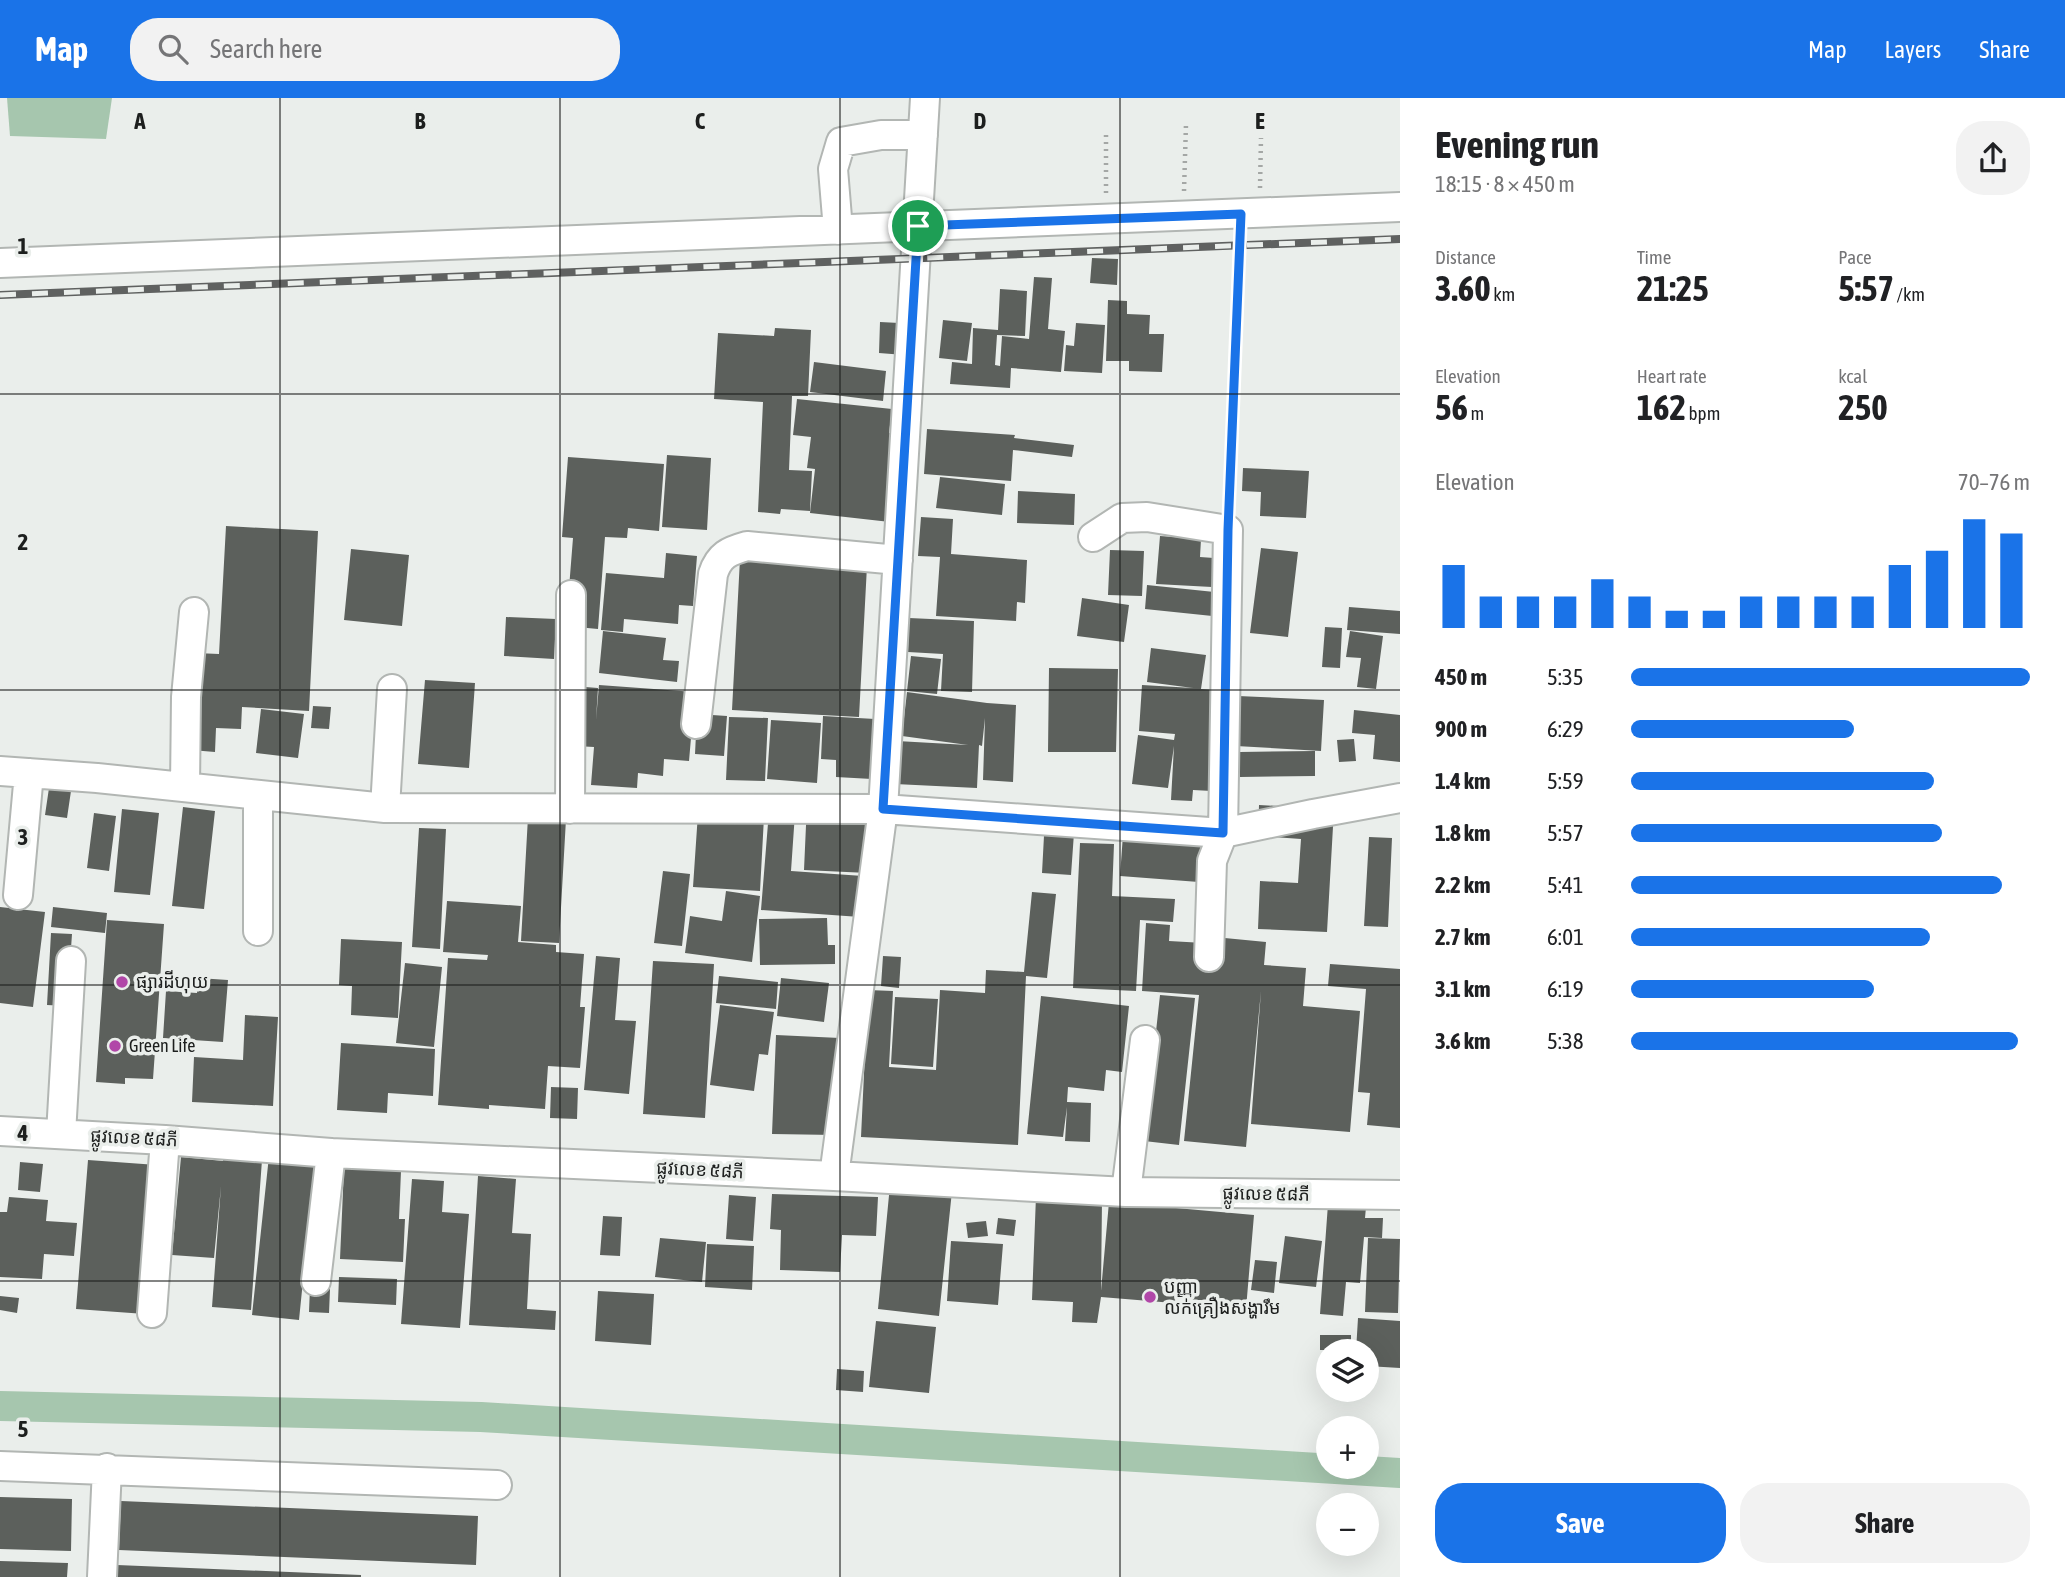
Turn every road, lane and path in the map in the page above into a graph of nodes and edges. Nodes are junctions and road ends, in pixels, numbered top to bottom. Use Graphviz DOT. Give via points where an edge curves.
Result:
graph roads {
  1 [pos="925,98"];
  2 [pos="1186,124"];
  3 [pos="1106,131"];
  4 [pos="923,135"];
  5 [pos="1261,138"];
  6 [pos="1400,207"];
  7 [pos="1250,213"];
  8 [pos="1183,216"];
  9 [pos="1109,219"];
  10 [pos="918,226"];
  11 [pos="838,230"];
  12 [pos="0,263"];
  13 [pos="1228,530"];
  14 [pos="1093,537"];
  15 [pos="898,560"];
  16 [pos="570,595"];
  17 [pos="194,612"];
  18 [pos="392,689"];
  19 [pos="696,724"];
  20 [pos="0,771"];
  21 [pos="29,773"];
  22 [pos="185,787"];
  23 [pos="258,795"];
  24 [pos="1400,798"];
  25 [pos="386,808"];
  26 [pos="570,808"];
  27 [pos="883,809"];
  28 [pos="1223,833"];
  29 [pos="18,895"];
  30 [pos="258,931"];
  31 [pos="1209,957"];
  32 [pos="71,961"];
  33 [pos="1145,1040"];
  34 [pos="0,1131"];
  35 [pos="61,1134"];
  36 [pos="165,1140"];
  37 [pos="331,1153"];
  38 [pos="834,1176"];
  39 [pos="1126,1192"];
  40 [pos="1400,1195"];
  41 [pos="316,1282"];
  42 [pos="152,1313"];
  43 [pos="0,1466"];
  44 [pos="107,1468"];
  45 [pos="497,1485"];
  46 [pos="102,1577"];
  1 -- 4 [label="street"];
  2 -- 8 [label="path"];
  3 -- 9 [label="path"];
  4 -- 10 [label="street"];
  4 -- 11 [label="street" via="881,135 841,142 833,169"];
  5 -- 7 [label="path"];
  6 -- 7 [label="street"];
  7 -- 8 [label="street"];
  7 -- 13 [label="path"];
  8 -- 9 [label="street"];
  9 -- 10 [label="street"];
  10 -- 11 [label="street"];
  10 -- 15 [label="street"];
  11 -- 12 [label="street"];
  13 -- 14 [label="street" via="1147,517 1122,519"];
  13 -- 28 [label="street"];
  15 -- 19 [label="street" via="747,546 729,551 717,562 713,574"];
  15 -- 27 [label="street"];
  16 -- 26 [label="street"];
  17 -- 22 [label="street" via="186,697"];
  18 -- 25 [label="street"];
  20 -- 21 [label="street"];
  21 -- 22 [label="street"];
  21 -- 29 [label="street"];
  22 -- 23 [label="street"];
  23 -- 25 [label="street"];
  23 -- 30 [label="street"];
  24 -- 28 [label="street"];
  25 -- 26 [label="street"];
  26 -- 27 [label="street"];
  27 -- 28 [label="street"];
  27 -- 38 [label="street"];
  28 -- 31 [label="street" via="1212,861"];
  32 -- 35 [label="street"];
  33 -- 39 [label="street"];
  34 -- 35 [label="street, ផ្លូវលេខ ៥៨ភី"];
  35 -- 36 [label="street, ផ្លូវលេខ ៥៨ភី"];
  36 -- 37 [label="street, ផ្លូវលេខ ៥៨ភី"];
  36 -- 42 [label="street"];
  37 -- 38 [label="street, ផ្លូវលេខ ៥៨ភី"];
  37 -- 41 [label="street"];
  38 -- 39 [label="street, ផ្លូវលេខ ៥៨ភី"];
  39 -- 40 [label="street, ផ្លូវលេខ ៥៨ភី"];
  43 -- 44 [label="street"];
  44 -- 45 [label="street"];
  44 -- 46 [label="street"];
}
